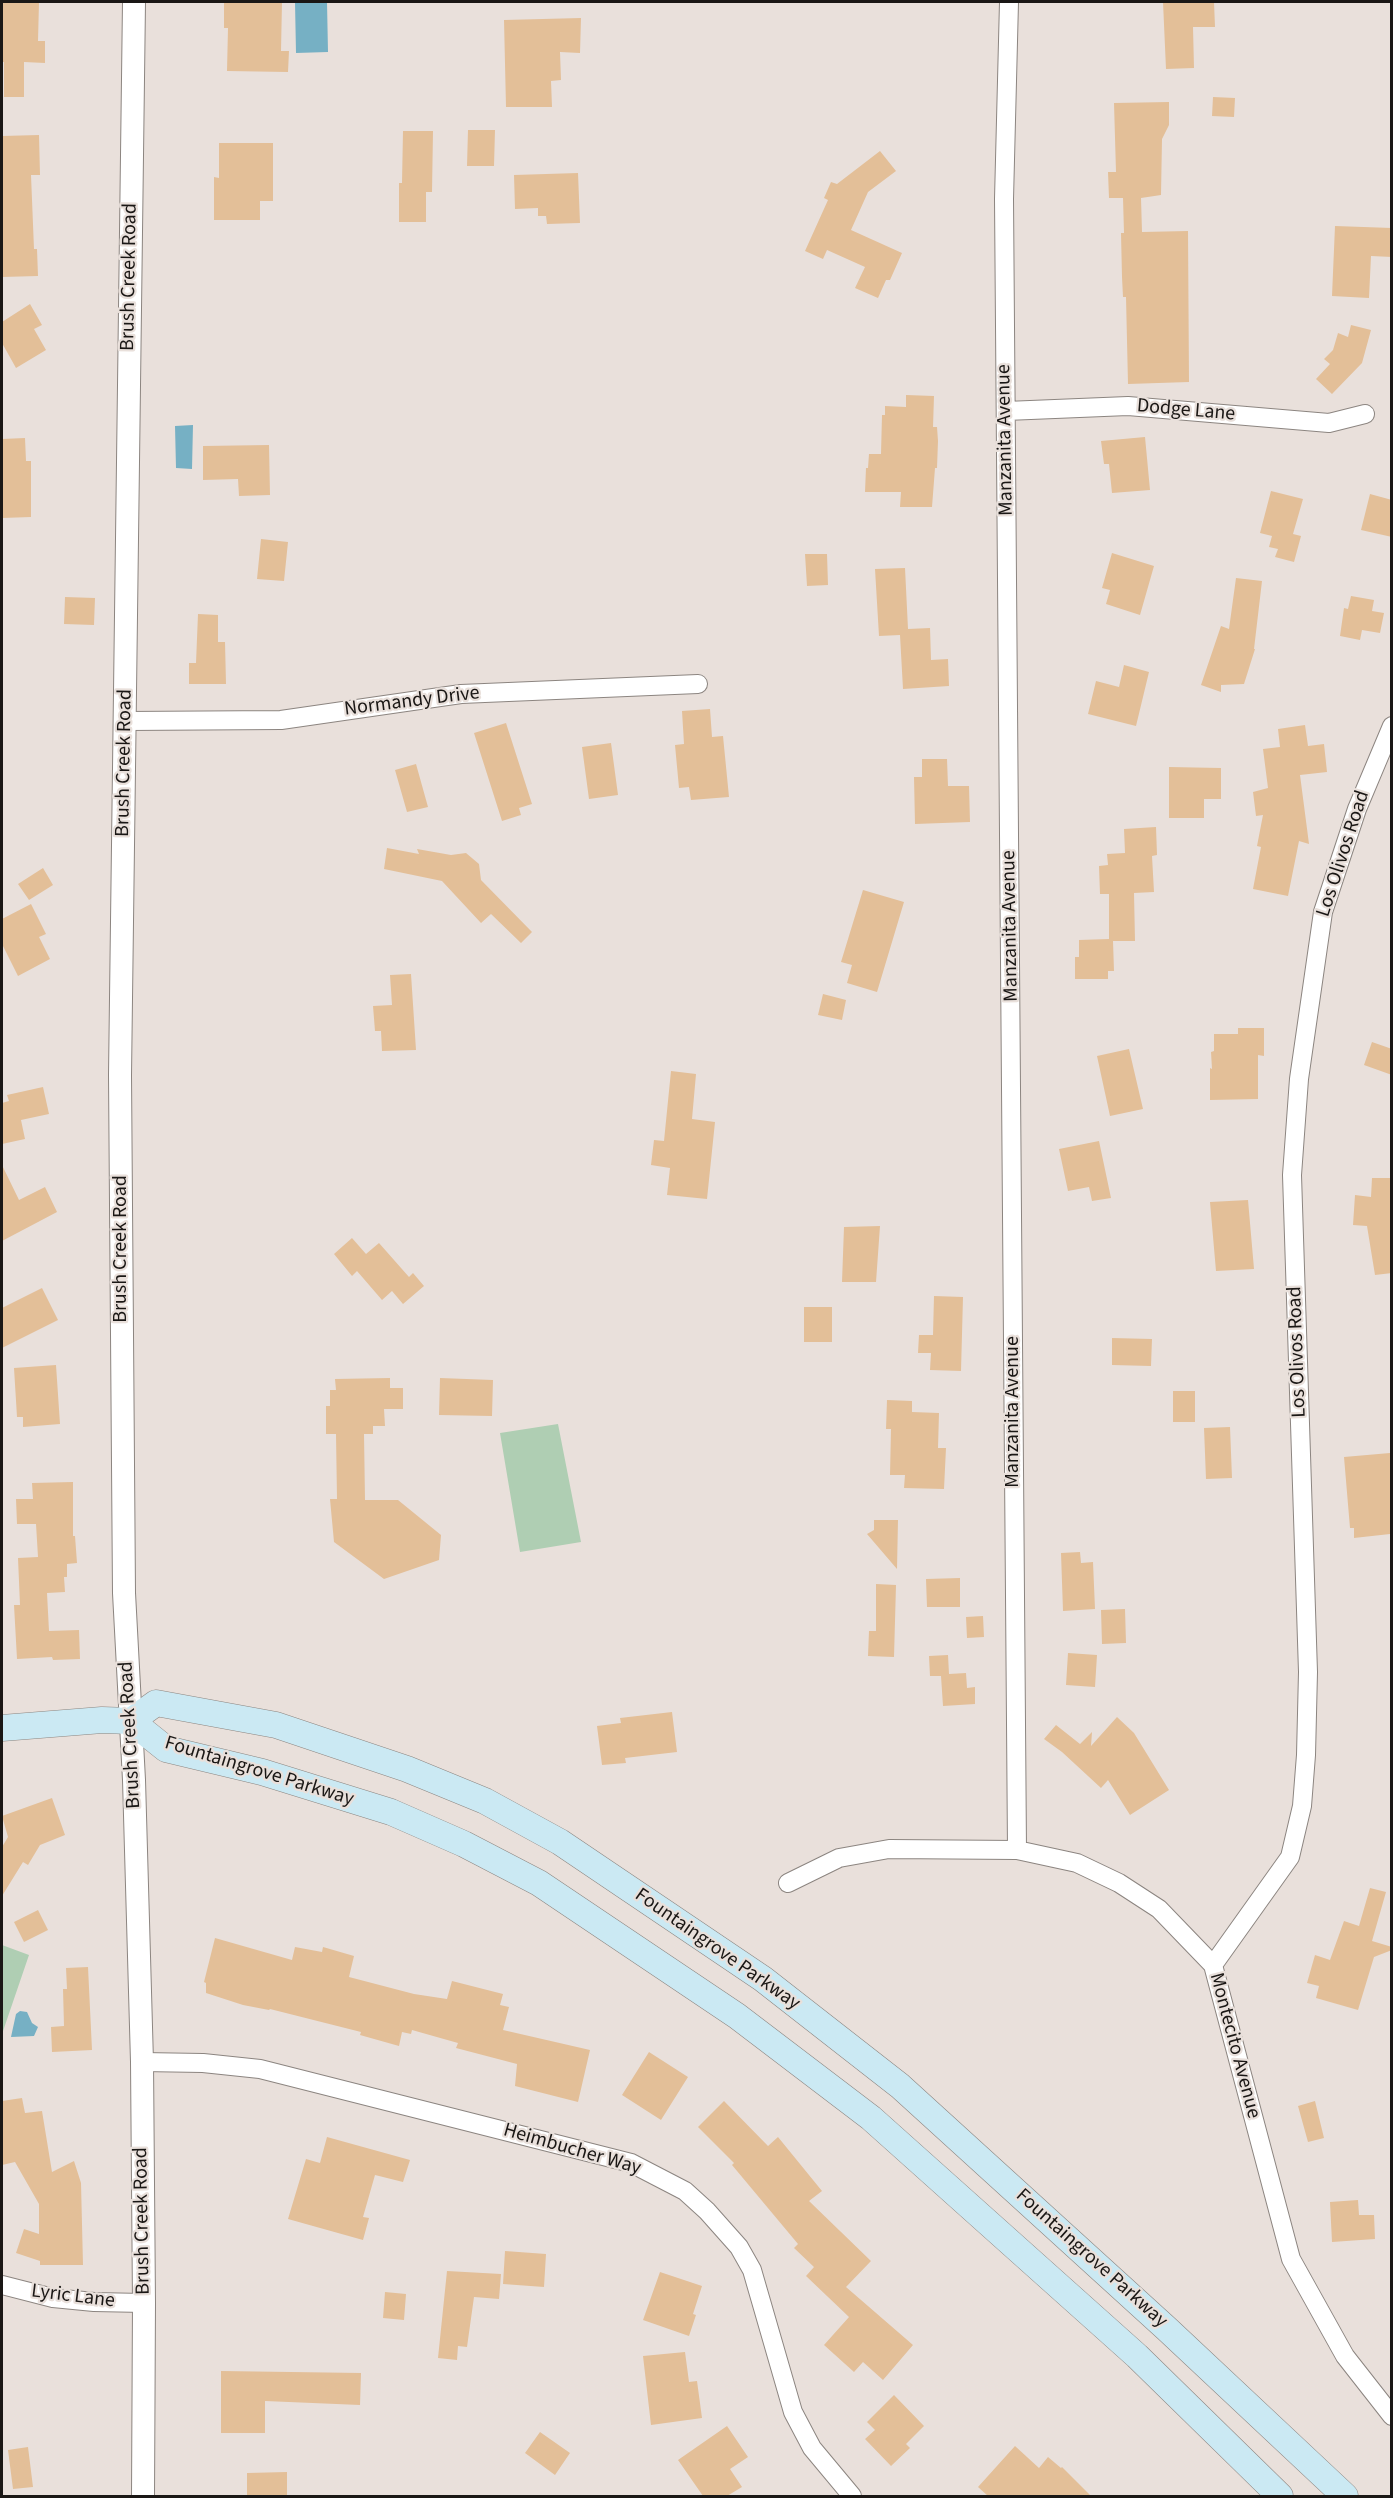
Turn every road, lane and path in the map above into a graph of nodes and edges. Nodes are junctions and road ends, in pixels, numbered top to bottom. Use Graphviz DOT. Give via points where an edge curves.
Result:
graph roads {
  1 [pos="134,2"];
  2 [pos="1009,2"];
  3 [pos="1006,411"];
  4 [pos="1365,414"];
  5 [pos="698,684"];
  6 [pos="126,722"];
  7 [pos="1392,726"];
  8 [pos="131,1721"];
  9 [pos="2,1728"];
  10 [pos="1017,1850"];
  11 [pos="788,1883"];
  12 [pos="1213,1965"];
  13 [pos="142,2062"];
  14 [pos="2,2285"];
  15 [pos="144,2303"];
  16 [pos="1392,2416"];
  17 [pos="143,2496"];
  18 [pos="852,2496"];
  19 [pos="1280,2496"];
  20 [pos="1346,2496"];
  1 -- 6 [label="street, Brush Creek Road"];
  2 -- 3 [label="street, Manzanita Avenue" via="1004,199"];
  3 -- 4 [label="street, Dodge Lane" via="1128,406 1329,423"];
  3 -- 10 [label="street, Manzanita Avenue"];
  5 -- 6 [label="street, Normandy Drive" via="462,694 281,720"];
  6 -- 8 [label="street, Brush Creek Road" via="120,1076 124,1593"];
  7 -- 12 [label="street, Los Olivos Road" via="1357,809 1323,912 1299,1079 1292,1174 1308,1672 1302,1806 1290,1857"];
  8 -- 9 [label="main road"];
  8 -- 13 [label="street, Brush Creek Road"];
  8 -- 19 [label="main road, Fountaingrove Parkway" via="166,1749 262,1772 391,1812 464,1844 539,1883 737,2016 871,2118 1137,2356"];
  8 -- 20 [label="main road, Fountaingrove Parkway" via="156,1703 276,1725 407,1769 485,1801 561,1842 763,1979 900,2086"];
  10 -- 11 [label="street, Montecito Avenue" via="889,1849 839,1858"];
  10 -- 12 [label="street, Montecito Avenue" via="1077,1863 1119,1883 1158,1909"];
  12 -- 16 [label="street, Montecito Avenue" via="1291,2259 1345,2356"];
  13 -- 15 [label="street, Brush Creek Road"];
  13 -- 18 [label="street, Heimbucher Way" via="260,2069 632,2163 685,2191 739,2247 752,2270 793,2412 812,2448"];
  14 -- 15 [label="street, Lyric Lane" via="53,2298"];
  15 -- 17 [label="street, Brush Creek Road"];
}
